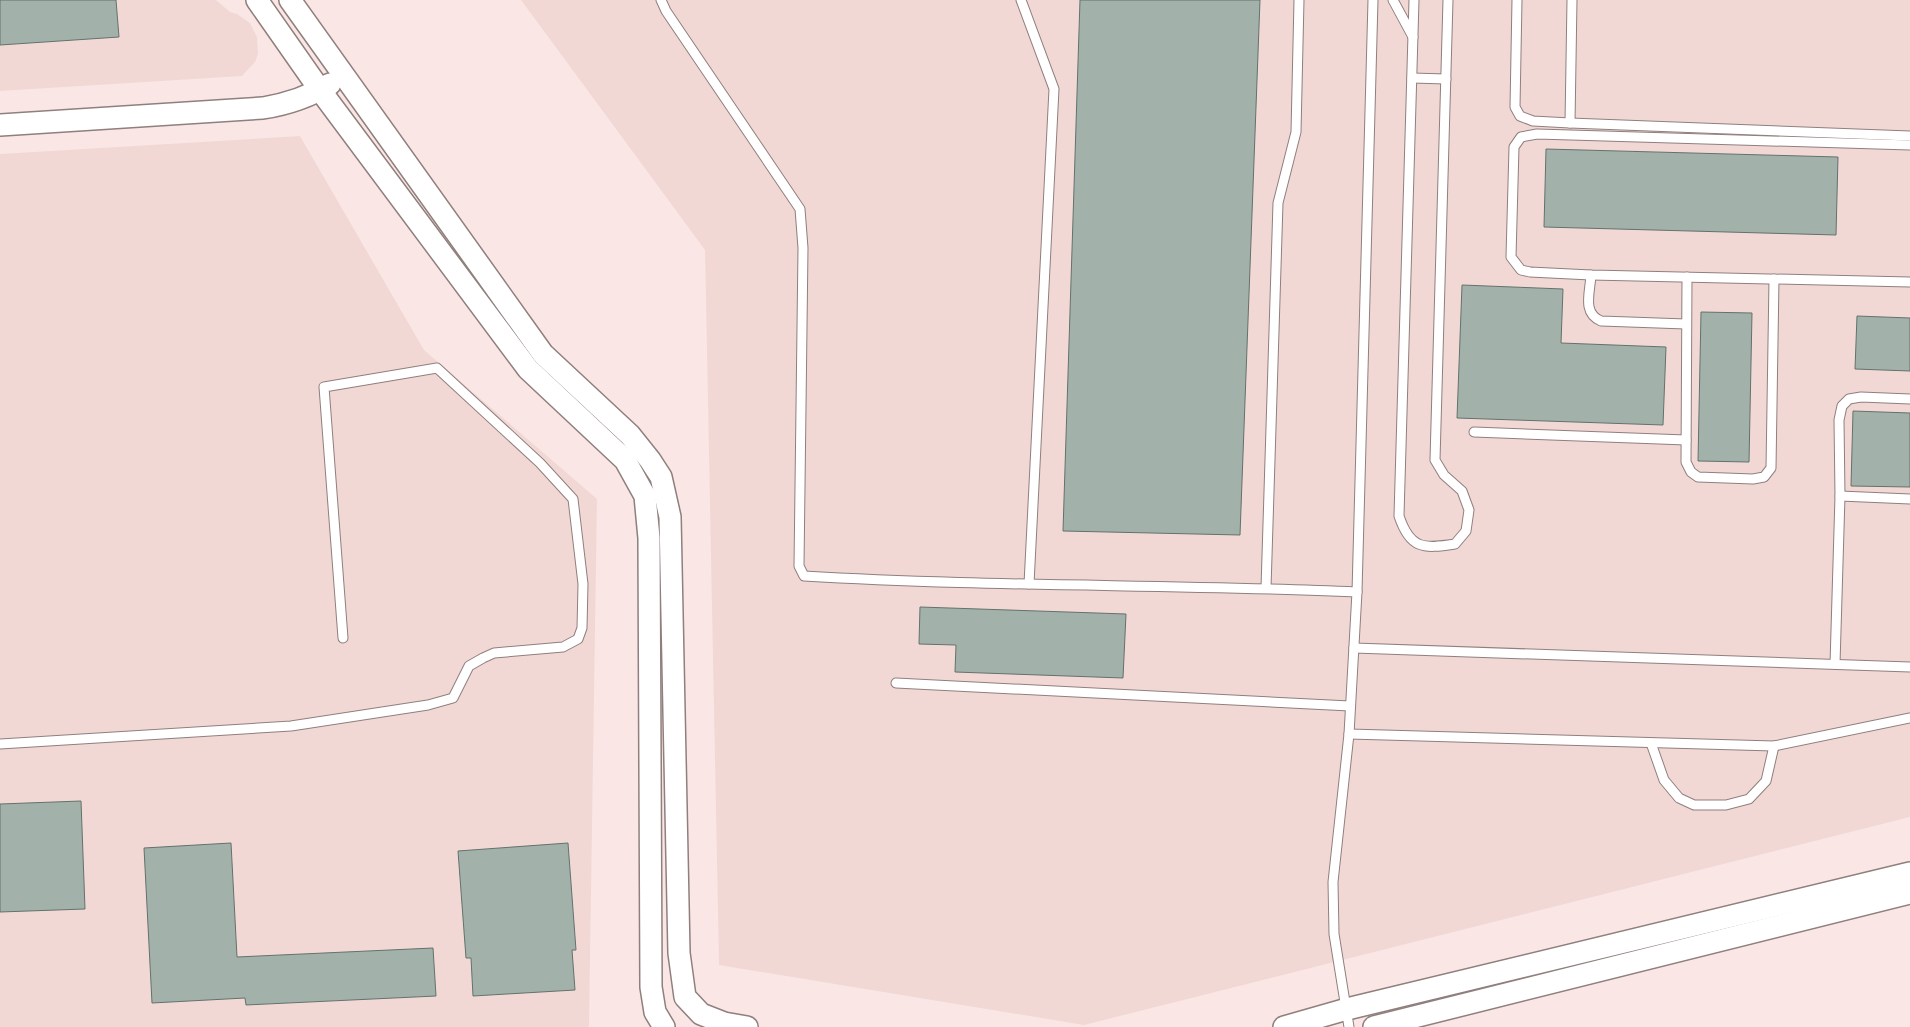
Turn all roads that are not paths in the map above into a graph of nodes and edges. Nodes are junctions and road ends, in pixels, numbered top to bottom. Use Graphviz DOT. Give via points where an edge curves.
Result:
graph roads {
  1 [pos="257,0"];
  2 [pos="290,0"];
  3 [pos="661,0"];
  4 [pos="1021,0"];
  5 [pos="1299,0"];
  6 [pos="1373,0"];
  7 [pos="1393,0"];
  8 [pos="1414,0"];
  9 [pos="1448,0"];
  10 [pos="1517,0"];
  11 [pos="1572,0"];
  12 [pos="1413,38"];
  13 [pos="343,76"];
  14 [pos="1412,78"];
  15 [pos="1446,79"];
  16 [pos="320,90"];
  17 [pos="1570,123"];
  18 [pos="0,124"];
  19 [pos="1910,136"];
  20 [pos="1910,145"];
  21 [pos="1592,275"];
  22 [pos="1687,277"];
  23 [pos="1774,279"];
  24 [pos="1910,282"];
  25 [pos="1686,324"];
  26 [pos="1910,399"];
  27 [pos="1474,432"];
  28 [pos="1686,440"];
  29 [pos="1840,496"];
  30 [pos="1910,498"];
  31 [pos="1029,584"];
  32 [pos="1266,588"];
  33 [pos="1357,592"];
  34 [pos="343,638"];
  35 [pos="1354,648"];
  36 [pos="1835,664"];
  37 [pos="1910,667"];
  38 [pos="896,683"];
  39 [pos="1350,706"];
  40 [pos="1910,718"];
  41 [pos="1349,734"];
  42 [pos="1651,743"];
  43 [pos="0,744"];
  44 [pos="1774,746"];
  45 [pos="1910,873"];
  46 [pos="1910,893"];
  47 [pos="1834,902"];
  48 [pos="1348,1018"];
  49 [pos="733,1026"];
  50 [pos="664,1027"];
  51 [pos="1284,1027"];
  52 [pos="1374,1027"];
  1 -- 16 [label="street"];
  2 -- 13 [label="street"];
  3 -- 31 [label="lane" via="800,209 803,248 799,566 804,576 893,582"];
  4 -- 31 [label="lane" via="1054,89"];
  5 -- 32 [label="lane" via="1296,132 1278,203"];
  6 -- 33 [label="lane"];
  7 -- 12 [label="lane"];
  8 -- 12 [label="lane"];
  9 -- 15 [label="lane"];
  10 -- 17 [label="lane" via="1515,107 1520,116 1533,121"];
  11 -- 17 [label="lane"];
  12 -- 14 [label="lane"];
  13 -- 16 [label="street"];
  13 -- 49 [label="street" via="543,354 630,435 660,478 670,517 679,953 684,997 701,1014"];
  14 -- 15 [label="lane"];
  14 -- 15 [label="lane" via="1399,516 1405,533 1416,544 1435,547 1456,544 1466,531 1469,510 1462,491 1444,475 1435,460"];
  16 -- 18 [label="street" via="280,106 248,110"];
  16 -- 50 [label="street" via="528,369 624,460 645,496 651,987 655,1012"];
  17 -- 19 [label="lane"];
  20 -- 21 [label="lane" via="1537,134 1520,137 1514,147 1511,257 1521,270"];
  21 -- 22 [label="lane"];
  21 -- 25 [label="lane" via="1589,310 1592,317 1601,321"];
  22 -- 23 [label="lane"];
  22 -- 25 [label="lane"];
  23 -- 24 [label="lane"];
  23 -- 28 [label="lane" via="1771,468 1764,477 1753,479 1698,477 1686,462"];
  25 -- 28 [label="lane"];
  26 -- 29 [label="lane" via="1849,398 1842,406 1839,420"];
  27 -- 28 [label="lane"];
  29 -- 30 [label="lane"];
  29 -- 36 [label="lane"];
  31 -- 32 [label="lane"];
  32 -- 33 [label="lane"];
  33 -- 35 [label="lane"];
  34 -- 43 [label="lane" via="324,387 437,368 540,463 573,499 583,584 582,628 578,640 564,647 483,658 469,666 453,698 428,705 291,726"];
  35 -- 36 [label="lane"];
  35 -- 39 [label="lane"];
  36 -- 37 [label="lane"];
  38 -- 39 [label="lane"];
  39 -- 41 [label="lane"];
  40 -- 44 [label="lane"];
  41 -- 42 [label="lane"];
  41 -- 48 [label="lane" via="1333,882 1334,934"];
  42 -- 44 [label="lane"];
  42 -- 44 [label="lane" via="1664,780 1679,798 1694,805 1726,805 1749,799 1766,780"];
  45 -- 47 [label="street"];
  46 -- 47 [label="street"];
  47 -- 48 [label="street"];
  47 -- 52 [label="street"];
  48 -- 51 [label="street"];
}
